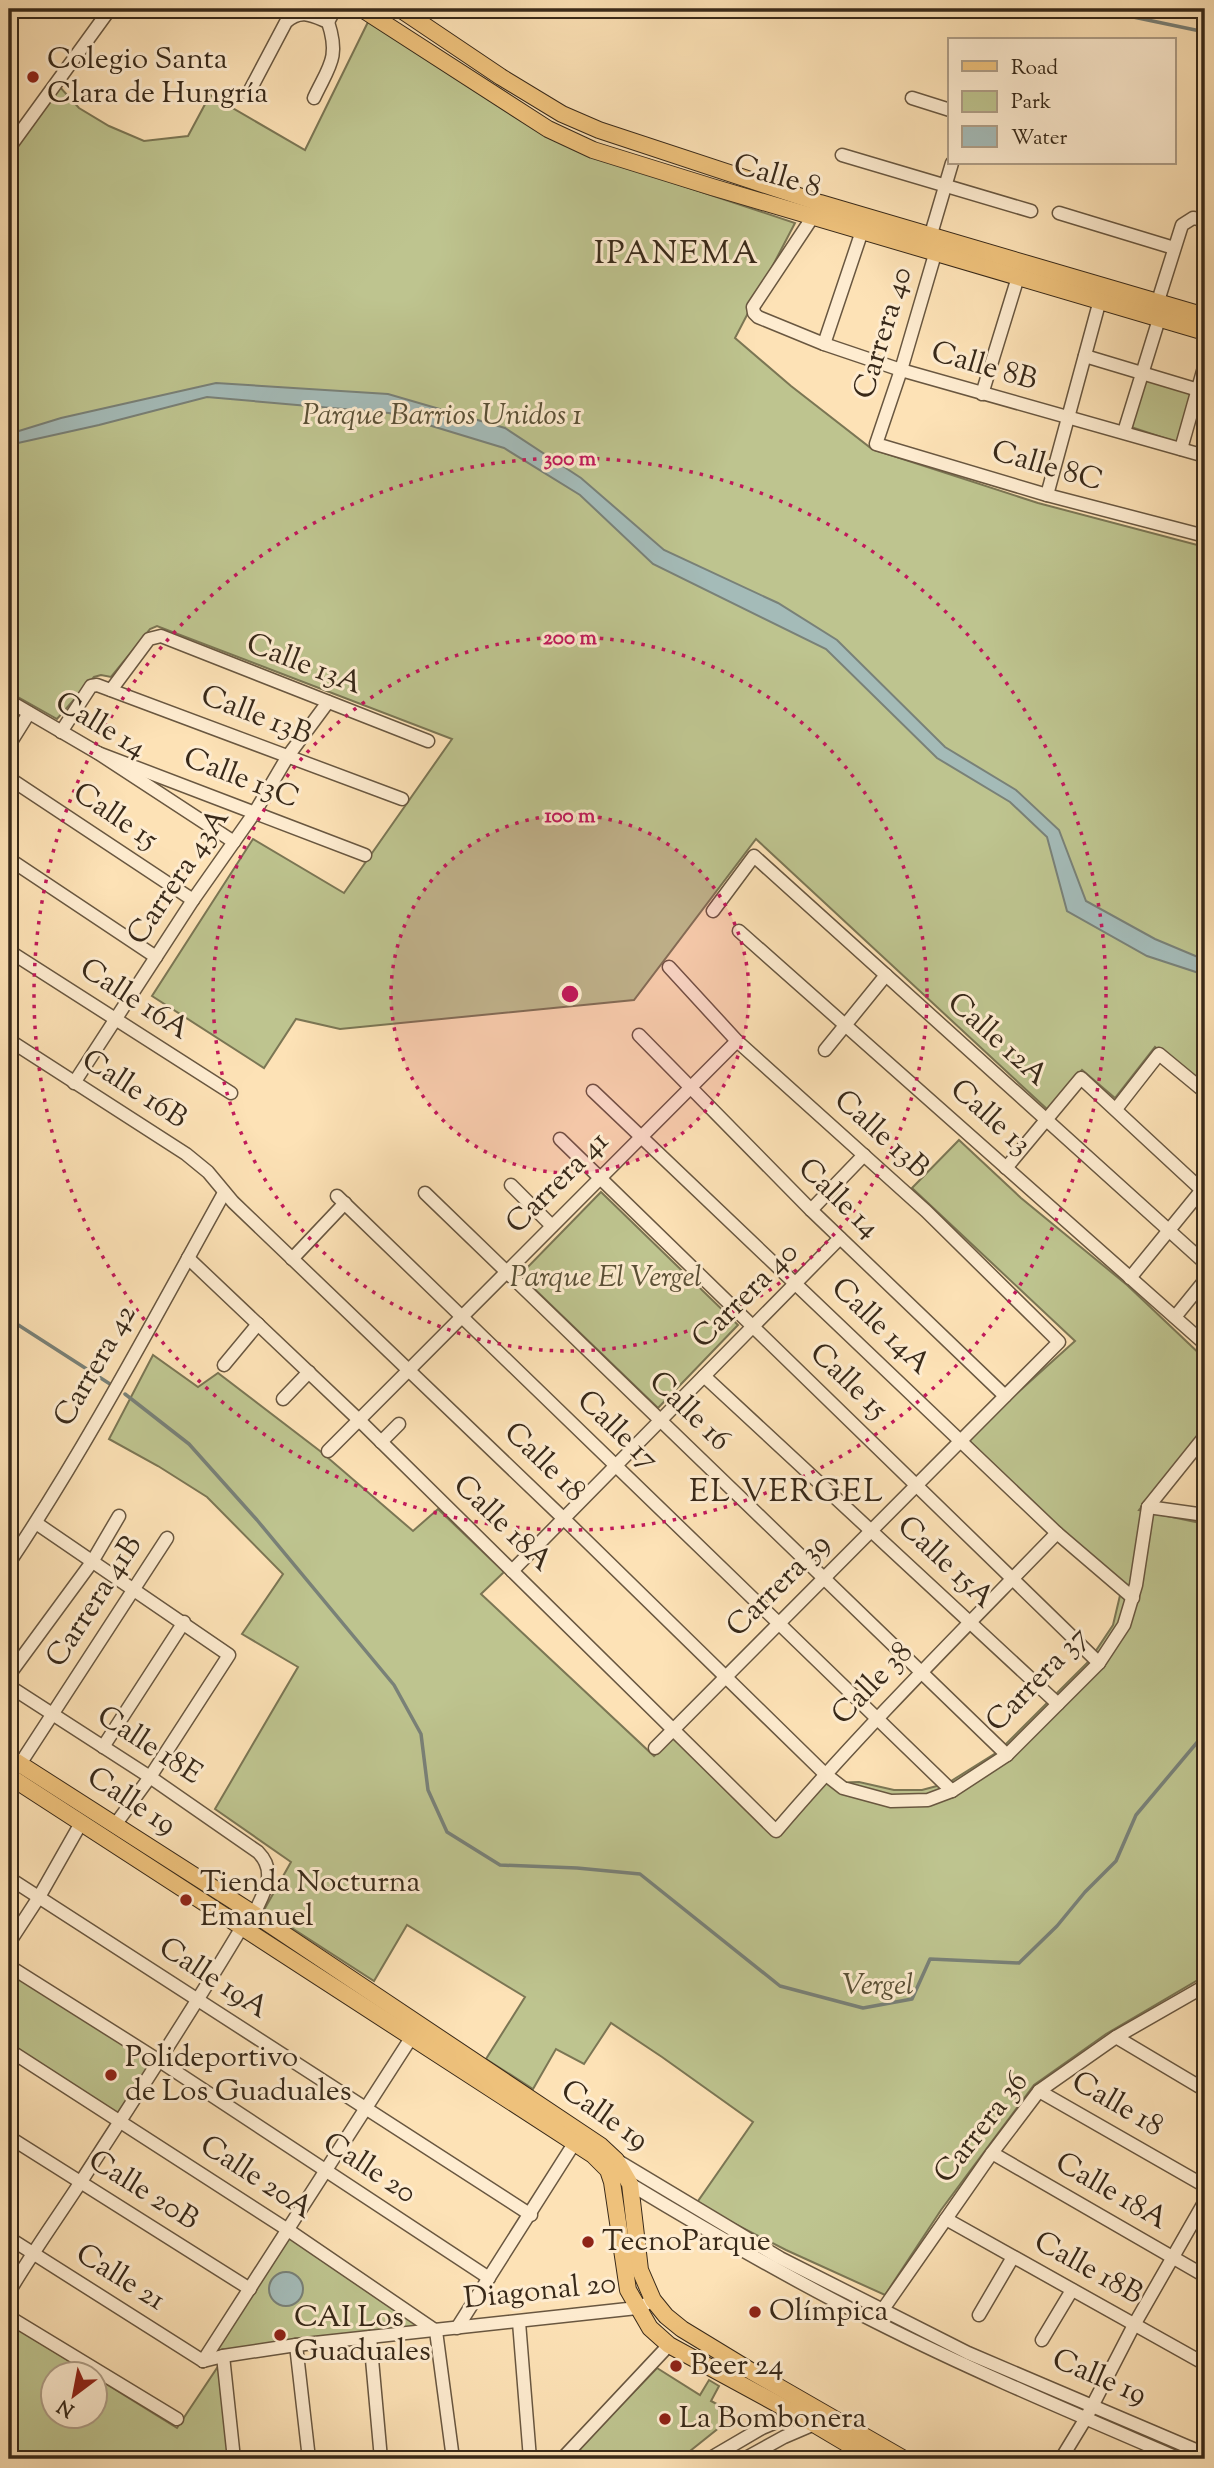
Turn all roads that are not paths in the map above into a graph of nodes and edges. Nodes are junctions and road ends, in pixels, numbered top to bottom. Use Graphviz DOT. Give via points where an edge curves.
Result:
graph roads {
  1 [pos="110,9"];
  2 [pos="335,9"];
  3 [pos="362,9"];
  4 [pos="400,9"];
  5 [pos="328,22"];
  6 [pos="248,94"];
  7 [pos="314,98"];
  8 [pos="912,98"];
  9 [pos="948,109"];
  10 [pos="9,148"];
  11 [pos="842,155"];
  12 [pos="952,164"];
  13 [pos="945,185"];
  14 [pos="817,210"];
  15 [pos="1031,211"];
  16 [pos="1059,213"];
  17 [pos="1205,220"];
  18 [pos="862,231"];
  19 [pos="935,241"];
  20 [pos="1174,248"];
  21 [pos="1018,277"];
  22 [pos="1100,300"];
  23 [pos="1158,302"];
  24 [pos="1205,316"];
  25 [pos="1159,318"];
  26 [pos="1205,332"];
  27 [pos="824,344"];
  28 [pos="1085,356"];
  29 [pos="1205,364"];
  30 [pos="901,370"];
  31 [pos="1143,373"];
  32 [pos="1202,391"];
  33 [pos="982,394"];
  34 [pos="1069,418"];
  35 [pos="1124,432"];
  36 [pos="876,444"];
  37 [pos="1181,449"];
  38 [pos="1205,456"];
  39 [pos="1046,495"];
  40 [pos="1205,536"];
  41 [pos="111,690"];
  42 [pos="9,701"];
  43 [pos="328,702"];
  44 [pos="29,713"];
  45 [pos="61,732"];
  46 [pos="428,741"];
  47 [pos="9,745"];
  48 [pos="98,753"];
  49 [pos="288,756"];
  50 [pos="9,778"];
  51 [pos="402,799"];
  52 [pos="255,812"];
  53 [pos="234,842"];
  54 [pos="366,855"];
  55 [pos="9,859"];
  56 [pos="193,900"];
  57 [pos="713,911"];
  58 [pos="739,931"];
  59 [pos="9,951"];
  60 [pos="156,957"];
  61 [pos="669,967"];
  62 [pos="886,975"];
  63 [pos="115,1020"];
  64 [pos="846,1026"];
  65 [pos="639,1035"];
  66 [pos="9,1040"];
  67 [pos="737,1041"];
  68 [pos="825,1050"];
  69 [pos="74,1083"];
  70 [pos="690,1088"];
  71 [pos="593,1091"];
  72 [pos="1205,1091"];
  73 [pos="231,1093"];
  74 [pos="1116,1109"];
  75 [pos="1046,1119"];
  76 [pos="642,1136"];
  77 [pos="560,1139"];
  78 [pos="864,1155"];
  79 [pos="1006,1168"];
  80 [pos="600,1178"];
  81 [pos="511,1185"];
  82 [pos="1204,1190"];
  83 [pos="224,1193"];
  84 [pos="425,1193"];
  85 [pos="811,1210"];
  86 [pos="552,1226"];
  87 [pos="1169,1231"];
  88 [pos="840,1238"];
  89 [pos="188,1258"];
  90 [pos="292,1259"];
  91 [pos="1205,1263"];
  92 [pos="506,1272"];
  93 [pos="1130,1278"];
  94 [pos="1205,1280"];
  95 [pos="796,1283"];
  96 [pos="462,1317"];
  97 [pos="1175,1317"];
  98 [pos="258,1324"];
  99 [pos="753,1326"];
  100 [pos="1059,1342"];
  101 [pos="1205,1344"];
  102 [pos="224,1365"];
  103 [pos="409,1370"];
  104 [pos="309,1372"];
  105 [pos="704,1376"];
  106 [pos="1005,1396"];
  107 [pos="283,1399"];
  108 [pos="359,1420"];
  109 [pos="660,1420"];
  110 [pos="398,1424"];
  111 [pos="1205,1436"];
  112 [pos="961,1441"];
  113 [pos="381,1442"];
  114 [pos="328,1451"];
  115 [pos="615,1465"];
  116 [pos="916,1485"];
  117 [pos="1148,1507"];
  118 [pos="1205,1515"];
  119 [pos="119,1516"];
  120 [pos="563,1518"];
  121 [pos="36,1522"];
  122 [pos="871,1531"];
  123 [pos="1057,1533"];
  124 [pos="167,1538"];
  125 [pos="92,1562"];
  126 [pos="9,1563"];
  127 [pos="512,1571"];
  128 [pos="824,1578"];
  129 [pos="1013,1579"];
  130 [pos="135,1589"];
  131 [pos="1133,1598"];
  132 [pos="184,1622"];
  133 [pos="970,1622"];
  134 [pos="779,1624"];
  135 [pos="1100,1663"];
  136 [pos="920,1671"];
  137 [pos="9,1675"];
  138 [pos="726,1677"];
  139 [pos="9,1686"];
  140 [pos="1058,1704"];
  141 [pos="53,1714"];
  142 [pos="877,1718"];
  143 [pos="674,1730"];
  144 [pos="103,1747"];
  145 [pos="655,1748"];
  146 [pos="1007,1755"];
  147 [pos="15,1760"];
  148 [pos="825,1774"];
  149 [pos="9,1776"];
  150 [pos="150,1777"];
  151 [pos="952,1791"];
  152 [pos="81,1823"];
  153 [pos="115,1825"];
  154 [pos="776,1830"];
  155 [pos="9,1878"];
  156 [pos="38,1897"];
  157 [pos="254,1914"];
  158 [pos="242,1927"];
  159 [pos="9,1942"];
  160 [pos="9,1966"];
  161 [pos="1204,1987"];
  162 [pos="198,2000"];
  163 [pos="1116,2037"];
  164 [pos="411,2038"];
  165 [pos="9,2050"];
  166 [pos="158,2060"];
  167 [pos="1205,2090"];
  168 [pos="1039,2091"];
  169 [pos="365,2110"];
  170 [pos="119,2121"];
  171 [pos="9,2137"];
  172 [pos="575,2143"];
  173 [pos="992,2153"];
  174 [pos="612,2165"];
  175 [pos="325,2171"];
  176 [pos="80,2183"];
  177 [pos="630,2184"];
  178 [pos="1205,2186"];
  179 [pos="1205,2201"];
  180 [pos="531,2215"];
  181 [pos="946,2219"];
  182 [pos="288,2230"];
  183 [pos="9,2238"];
  184 [pos="32,2253"];
  185 [pos="1013,2257"];
  186 [pos="1172,2258"];
  187 [pos="1205,2276"];
  188 [pos="489,2278"];
  189 [pos="250,2289"];
  190 [pos="1072,2290"];
  191 [pos="9,2292"];
  192 [pos="653,2300"];
  193 [pos="637,2308"];
  194 [pos="883,2309"];
  195 [pos="979,2315"];
  196 [pos="9,2317"];
  197 [pos="519,2322"];
  198 [pos="875,2322"];
  199 [pos="1134,2325"];
  200 [pos="457,2328"];
  201 [pos="436,2331"];
  202 [pos="370,2337"];
  203 [pos="1042,2340"];
  204 [pos="296,2345"];
  205 [pos="669,2345"];
  206 [pos="223,2356"];
  207 [pos="203,2361"];
  208 [pos="1205,2364"];
  209 [pos="813,2407"];
  210 [pos="1089,2412"];
  211 [pos="793,2414"];
  212 [pos="832,2417"];
  213 [pos="177,2420"];
  214 [pos="814,2424"];
  215 [pos="1153,2454"];
  216 [pos="1205,2454"];
  217 [pos="759,2455"];
  218 [pos="234,2459"];
  219 [pos="309,2459"];
  220 [pos="381,2459"];
  221 [pos="453,2459"];
  222 [pos="530,2459"];
  223 [pos="562,2459"];
  224 [pos="709,2459"];
  225 [pos="744,2459"];
  226 [pos="873,2459"];
  227 [pos="904,2459"];
  228 [pos="1061,2459"];
  229 [pos="1180,2459"];
  1 -- 10 [label="street"];
  2 -- 5 [label="street"];
  3 -- 14 [label="main road, Calle 8" via="548,129 593,150"];
  4 -- 14 [label="main road, Calle 8" via="562,114"];
  5 -- 6 [label="street" via="306,12 286,22"];
  5 -- 7 [label="street" via="335,47 333,60"];
  8 -- 9 [label="street"];
  11 -- 13 [label="street"];
  12 -- 13 [label="street, Carrera 40"];
  13 -- 15 [label="street"];
  13 -- 19 [label="street, Carrera 40"];
  14 -- 18 [label="main road, Calle 8"];
  14 -- 19 [label="main road, Calle 8"];
  14 -- 27 [label="street, Calle 8B" via="753,307 754,313"];
  16 -- 20 [label="street"];
  17 -- 20 [label="street" via="1184,222"];
  18 -- 19 [label="main road, Calle 8"];
  18 -- 27 [label="street"];
  19 -- 21 [label="main road, Calle 8"];
  19 -- 23 [label="main road, Calle 8"];
  19 -- 30 [label="street, Carrera 40"];
  20 -- 23 [label="street"];
  21 -- 22 [label="main road, Calle 8"];
  21 -- 33 [label="street"];
  22 -- 25 [label="main road, Calle 8"];
  22 -- 28 [label="street"];
  23 -- 24 [label="main road, Calle 8"];
  25 -- 26 [label="main road, Calle 8"];
  25 -- 31 [label="street"];
  27 -- 30 [label="street, Calle 8B"];
  28 -- 31 [label="street"];
  28 -- 34 [label="street"];
  29 -- 32 [label="street"];
  30 -- 33 [label="street, Calle 8B"];
  30 -- 36 [label="street, Carrera 40"];
  31 -- 32 [label="street"];
  31 -- 35 [label="street"];
  32 -- 37 [label="street"];
  33 -- 34 [label="street, Calle 8B"];
  34 -- 35 [label="street, Calle 8B"];
  34 -- 39 [label="street"];
  35 -- 37 [label="street, Calle 8B"];
  36 -- 39 [label="street, Calle 8C"];
  37 -- 38 [label="street, Calle 8B"];
  39 -- 40 [label="street, Calle 8C"];
  41 -- 43 [label="street, Calle 13A" via="149,639 161,636"];
  41 -- 45 [label="street, Calle 13B" via="91,686"];
  41 -- 49 [label="street, Calle 13B"];
  42 -- 44 [label="street, Calle 14"];
  43 -- 46 [label="street, Calle 13A"];
  43 -- 49 [label="street, Carrera 43A"];
  44 -- 45 [label="street, Calle 14"];
  44 -- 47 [label="street"];
  45 -- 48 [label="street, Calle 14"];
  48 -- 52 [label="street, Calle 13C"];
  48 -- 53 [label="street, Calle 14"];
  49 -- 51 [label="street, Calle 13B"];
  49 -- 52 [label="street, Carrera 43A"];
  50 -- 56 [label="street, Calle 15"];
  52 -- 53 [label="street, Carrera 43A"];
  52 -- 54 [label="street, Calle 13C"];
  53 -- 56 [label="street, Carrera 43A"];
  55 -- 60 [label="street"];
  56 -- 60 [label="street, Carrera 43A"];
  57 -- 62 [label="street, Calle 12A" via="754,856"];
  58 -- 64 [label="street, Calle 13"];
  59 -- 63 [label="street, Calle 16A"];
  60 -- 63 [label="street, Carrera 43A"];
  61 -- 67 [label="street, Calle 13B"];
  62 -- 64 [label="street"];
  62 -- 75 [label="street, Calle 12A"];
  63 -- 69 [label="street, Carrera 43A"];
  63 -- 73 [label="street, Calle 16A"];
  64 -- 68 [label="street"];
  64 -- 79 [label="street, Calle 13"];
  65 -- 70 [label="street, Calle 14"];
  66 -- 69 [label="street, Calle 16B"];
  67 -- 70 [label="street, Carrera 41"];
  67 -- 78 [label="street, Calle 13B"];
  69 -- 83 [label="street, Calle 16B" via="186,1154"];
  70 -- 76 [label="street, Carrera 41"];
  70 -- 85 [label="street, Calle 14"];
  71 -- 76 [label="street, Calle 14A"];
  72 -- 74 [label="street" via="1159,1054"];
  74 -- 75 [label="street" via="1081,1079"];
  74 -- 82 [label="street"];
  75 -- 79 [label="street"];
  75 -- 87 [label="street, Calle 12A"];
  76 -- 80 [label="street, Carrera 41"];
  76 -- 95 [label="street, Calle 14A"];
  77 -- 80 [label="street, Calle 15"];
  78 -- 85 [label="street, Carrera 40"];
  78 -- 100 [label="street, Calle 13B"];
  79 -- 93 [label="street, Calle 13"];
  80 -- 86 [label="street, Carrera 41"];
  80 -- 99 [label="street, Calle 15"];
  81 -- 86 [label="street"];
  82 -- 87 [label="street"];
  83 -- 89 [label="street, Carrera 42"];
  83 -- 90 [label="street, Calle 18"];
  84 -- 92 [label="street, Calle 16"];
  85 -- 88 [label="street, Calle 14"];
  86 -- 92 [label="street, Carrera 41"];
  87 -- 91 [label="street, Calle 12A"];
  87 -- 93 [label="street"];
  88 -- 95 [label="street, Carrera 40"];
  88 -- 106 [label="street, Calle 14"];
  89 -- 98 [label="street, Calle 18A"];
  89 -- 121 [label="street, Carrera 42"];
  90 -- 96 [label="street, Calle 17" via="341,1199"];
  90 -- 103 [label="street, Calle 18"];
  92 -- 96 [label="street, Carrera 41"];
  92 -- 109 [label="street, Calle 16"];
  93 -- 97 [label="street, Calle 13"];
  94 -- 97 [label="street"];
  95 -- 99 [label="street, Carrera 40"];
  95 -- 112 [label="street, Calle 14A"];
  96 -- 103 [label="street, Carrera 41"];
  96 -- 115 [label="street, Calle 17"];
  97 -- 101 [label="street, Calle 13"];
  98 -- 102 [label="street"];
  98 -- 104 [label="street, Calle 18A"];
  99 -- 105 [label="street, Carrera 40"];
  99 -- 116 [label="street, Calle 15"];
  100 -- 106 [label="street, Carrera 39"];
  103 -- 108 [label="street, Carrera 41"];
  103 -- 120 [label="street, Calle 18"];
  104 -- 107 [label="street"];
  104 -- 108 [label="street, Calle 18A"];
  105 -- 109 [label="street, Carrera 40"];
  105 -- 122 [label="street, Calle 15A"];
  106 -- 112 [label="street, Carrera 39"];
  108 -- 113 [label="street, Calle 18A"];
  108 -- 114 [label="street, Carrera 41"];
  109 -- 115 [label="street, Carrera 40"];
  109 -- 128 [label="street, Calle 16"];
  110 -- 113 [label="street"];
  111 -- 117 [label="street"];
  112 -- 116 [label="street, Carrera 39"];
  112 -- 123 [label="street, Calle 14A"];
  113 -- 127 [label="street, Calle 18A"];
  115 -- 120 [label="street, Carrera 40"];
  115 -- 134 [label="street, Calle 17"];
  116 -- 122 [label="street, Carrera 39"];
  116 -- 129 [label="street, Calle 15"];
  117 -- 118 [label="street"];
  117 -- 131 [label="street, Carrera 37"];
  119 -- 125 [label="street"];
  120 -- 127 [label="street, Carrera 40"];
  120 -- 138 [label="street, Calle 18"];
  121 -- 125 [label="street"];
  121 -- 126 [label="street, Carrera 42"];
  122 -- 128 [label="street, Carrera 39"];
  122 -- 133 [label="street, Calle 15A"];
  123 -- 129 [label="street, Calle 38"];
  123 -- 131 [label="street, Calle 14A"];
  124 -- 130 [label="street, Carrera 41B"];
  125 -- 130 [label="street"];
  125 -- 137 [label="street"];
  127 -- 143 [label="street, Calle 18A"];
  128 -- 134 [label="street, Carrera 39"];
  128 -- 136 [label="street, Calle 16"];
  129 -- 133 [label="street, Calle 38"];
  129 -- 135 [label="street, Calle 15"];
  130 -- 132 [label="street"];
  130 -- 141 [label="street, Carrera 41B"];
  131 -- 135 [label="street, Carrera 37" via="1124,1625"];
  132 -- 144 [label="street"];
  132 -- 150 [label="street" via="229,1655"];
  133 -- 136 [label="street, Calle 38"];
  133 -- 140 [label="street, Calle 15A"];
  134 -- 138 [label="street, Carrera 39"];
  134 -- 142 [label="street, Calle 17"];
  135 -- 140 [label="street, Carrera 37"];
  136 -- 142 [label="street, Calle 38"];
  136 -- 146 [label="street, Calle 16"];
  138 -- 143 [label="street, Carrera 39"];
  138 -- 148 [label="street, Calle 18"];
  139 -- 141 [label="street, Calle 18E"];
  140 -- 146 [label="street, Carrera 37"];
  141 -- 144 [label="street, Calle 18E"];
  141 -- 147 [label="street, Carrera 41B"];
  142 -- 148 [label="street, Calle 38"];
  142 -- 151 [label="street, Calle 17"];
  143 -- 145 [label="street, Carrera 39"];
  143 -- 154 [label="street, Calle 18A"];
  144 -- 150 [label="street, Calle 18E"];
  146 -- 151 [label="street, Carrera 37"];
  147 -- 153 [label="main road, Calle 19"];
  148 -- 151 [label="street, Carrera 37" via="843,1788 891,1801 928,1800"];
  148 -- 154 [label="street, Calle 38"];
  149 -- 152 [label="main road, Calle 19"];
  150 -- 153 [label="street"];
  150 -- 157 [label="street, Calle 18E" via="265,1858 269,1883"];
  152 -- 156 [label="street"];
  152 -- 158 [label="main road, Calle 19"];
  153 -- 157 [label="main road, Calle 19"];
  155 -- 156 [label="street, Calle 19A"];
  156 -- 159 [label="street"];
  156 -- 162 [label="street, Calle 19A"];
  157 -- 174 [label="main road, Calle 19" via="577,2129 601,2146"];
  158 -- 162 [label="street"];
  158 -- 164 [label="main road, Calle 19"];
  160 -- 166 [label="street, Calle 20"];
  161 -- 163 [label="street, Carrera 36"];
  162 -- 166 [label="street"];
  162 -- 169 [label="street, Calle 19A"];
  163 -- 167 [label="street"];
  163 -- 168 [label="street, Carrera 36"];
  164 -- 169 [label="street"];
  164 -- 172 [label="main road, Calle 19"];
  165 -- 170 [label="street, Calle 20A"];
  166 -- 170 [label="street"];
  166 -- 175 [label="street, Calle 20"];
  168 -- 173 [label="street, Carrera 36"];
  168 -- 178 [label="street, Calle 18"];
  169 -- 175 [label="street"];
  169 -- 180 [label="street, Calle 19A"];
  170 -- 176 [label="street"];
  170 -- 182 [label="street, Calle 20A"];
  171 -- 176 [label="street, Calle 20B"];
  172 -- 174 [label="main road, Calle 19"];
  172 -- 180 [label="street"];
  173 -- 181 [label="street, Carrera 36"];
  173 -- 186 [label="street, Calle 18A"];
  174 -- 177 [label="main road"];
  174 -- 193 [label="main road" via="628,2290"];
  174 -- 194 [label="street, Calle 19"];
  175 -- 182 [label="street"];
  175 -- 188 [label="street, Calle 20"];
  176 -- 184 [label="street"];
  176 -- 189 [label="street, Calle 20B"];
  177 -- 192 [label="main road" via="640,2270"];
  177 -- 198 [label="street, Calle 19"];
  179 -- 186 [label="street"];
  180 -- 188 [label="street"];
  181 -- 185 [label="street, Calle 18B"];
  181 -- 194 [label="street, Carrera 36"];
  182 -- 189 [label="street"];
  182 -- 201 [label="street, Calle 20A"];
  183 -- 184 [label="street, Calle 21"];
  184 -- 191 [label="street"];
  184 -- 207 [label="street, Calle 21"];
  185 -- 190 [label="street, Calle 18B"];
  185 -- 195 [label="street"];
  186 -- 187 [label="street, Calle 18A"];
  186 -- 199 [label="street"];
  188 -- 200 [label="street"];
  189 -- 207 [label="street"];
  190 -- 199 [label="street, Calle 18B"];
  190 -- 203 [label="street"];
  192 -- 193 [label="street, Diagonal 20"];
  192 -- 209 [label="main road" via="682,2329"];
  193 -- 197 [label="street, Diagonal 20"];
  193 -- 205 [label="main road"];
  194 -- 198 [label="street, Carrera 36"];
  194 -- 210 [label="street, Calle 19"];
  196 -- 213 [label="street"];
  197 -- 200 [label="street, Diagonal 20"];
  197 -- 222 [label="street"];
  198 -- 210 [label="street, Calle 19" via="962,2364"];
  199 -- 208 [label="street, Calle 18B"];
  199 -- 210 [label="street"];
  200 -- 201 [label="street, Diagonal 20"];
  201 -- 202 [label="street, Diagonal 20"];
  201 -- 221 [label="street"];
  202 -- 204 [label="street, Diagonal 20"];
  202 -- 220 [label="street"];
  204 -- 206 [label="street, Diagonal 20"];
  204 -- 219 [label="street"];
  205 -- 211 [label="main road"];
  205 -- 223 [label="street"];
  206 -- 207 [label="street"];
  206 -- 218 [label="street"];
  209 -- 211 [label="street"];
  209 -- 212 [label="main road"];
  210 -- 215 [label="street, Calle 19"];
  210 -- 216 [label="street, Calle 19"];
  210 -- 228 [label="street"];
  211 -- 214 [label="main road"];
  211 -- 224 [label="street"];
  212 -- 214 [label="street"];
  212 -- 227 [label="main road"];
  214 -- 217 [label="street"];
  214 -- 226 [label="main road"];
  215 -- 229 [label="street, Calle 19"];
  217 -- 225 [label="street"];
}
